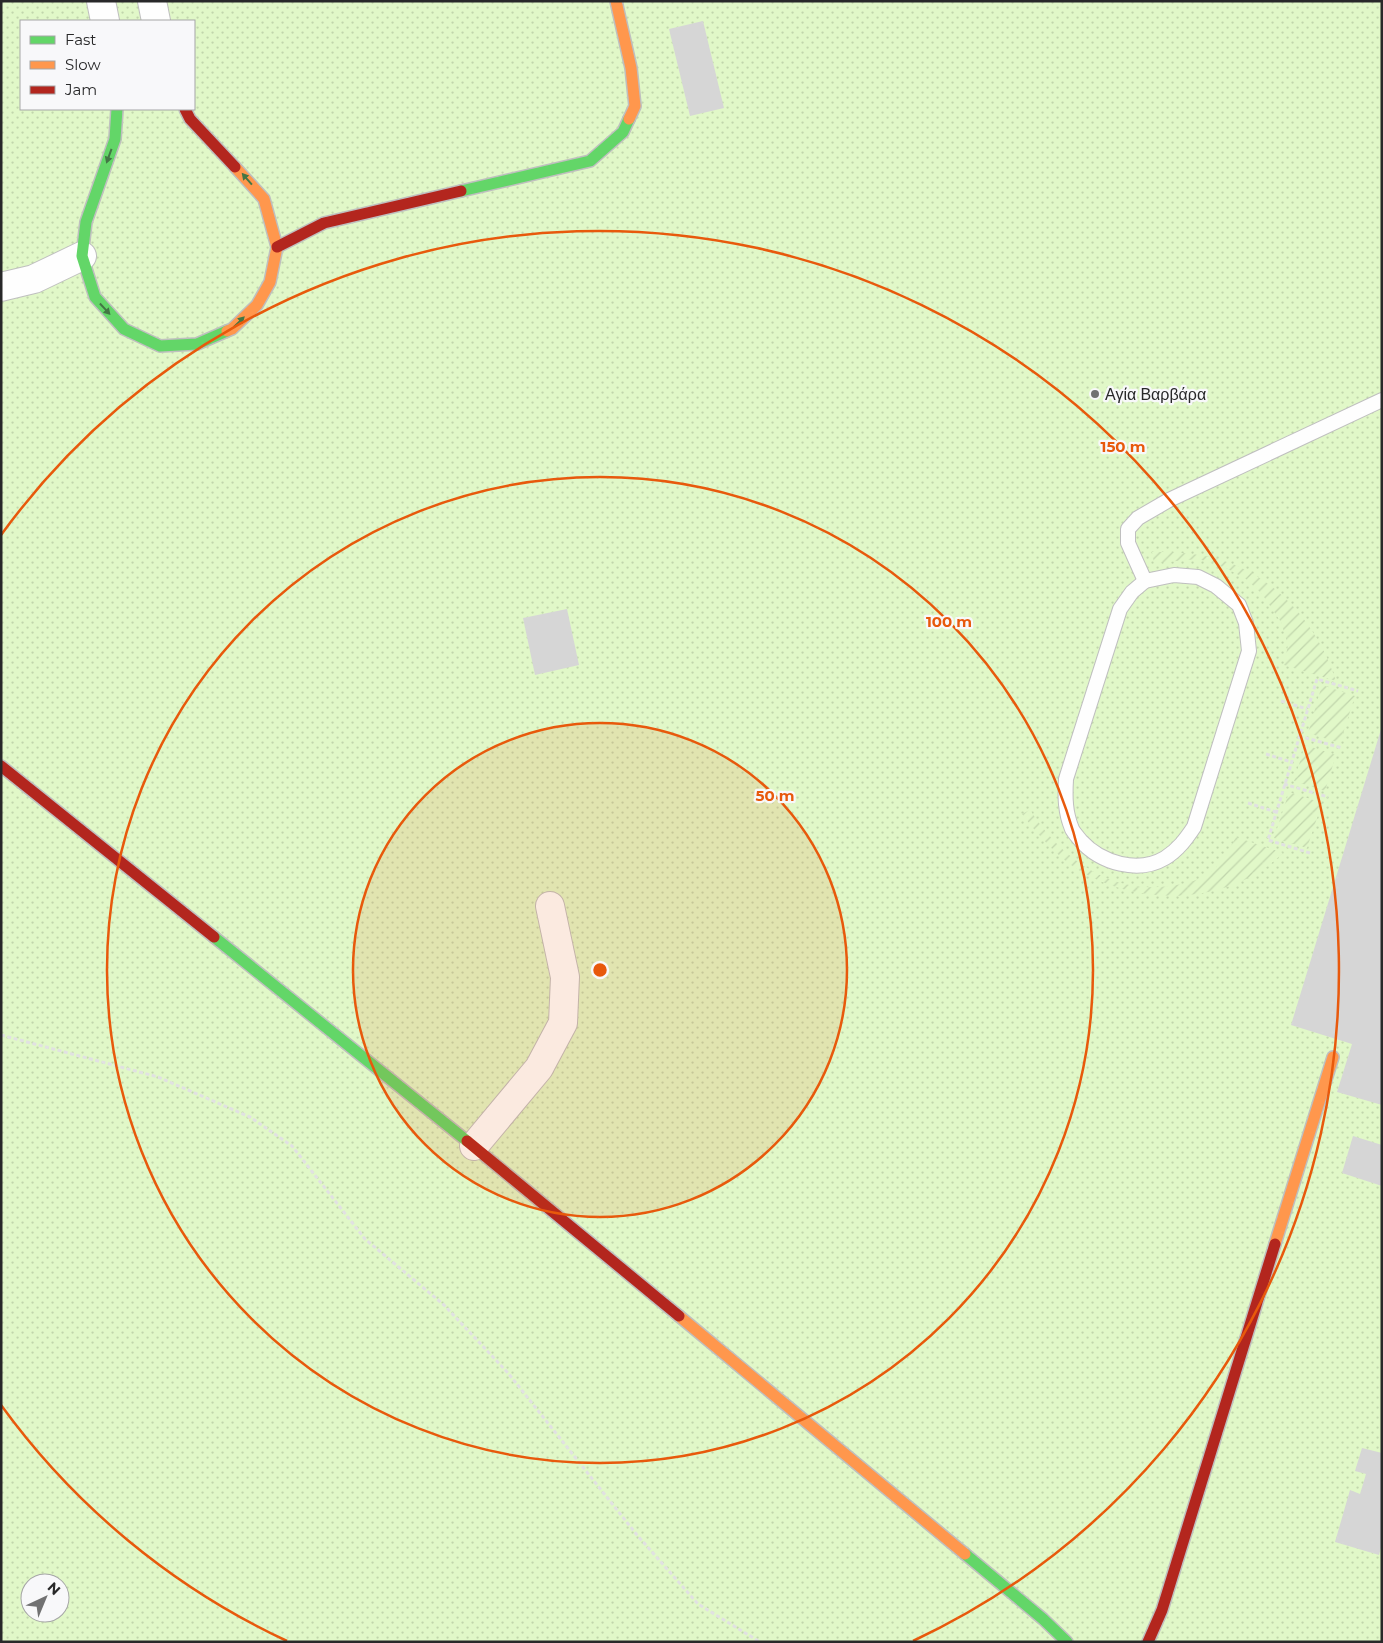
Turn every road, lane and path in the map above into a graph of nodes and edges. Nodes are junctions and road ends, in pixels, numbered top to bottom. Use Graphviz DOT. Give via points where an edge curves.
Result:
graph roads {
  1 [pos="101,1"];
  2 [pos="152,1"];
  3 [pos="616,1"];
  4 [pos="106,20"];
  5 [pos="156,20"];
  6 [pos="117,110"];
  7 [pos="186,110"];
  8 [pos="277,247"];
  9 [pos="82,256"];
  10 [pos="1,287"];
  11 [pos="1382,400"];
  12 [pos="1145,582"];
  13 [pos="1358,691"];
  14 [pos="1281,701"];
  15 [pos="1307,709"];
  16 [pos="1299,736"];
  17 [pos="1342,748"];
  18 [pos="1266,754"];
  19 [pos="1291,762"];
  20 [pos="1,766"];
  21 [pos="1284,784"];
  22 [pos="1328,797"];
  23 [pos="1248,803"];
  24 [pos="1276,812"];
  25 [pos="1310,853"];
  26 [pos="550,906"];
  27 [pos="1,1035"];
  28 [pos="1333,1057"];
  29 [pos="474,1146"];
  30 [pos="760,1642"];
  31 [pos="1067,1642"];
  32 [pos="1148,1642"];
  1 -- 4 [label="street"];
  2 -- 5 [label="street"];
  3 -- 8 [label="street" via="631,68 635,106 623,132 590,162 324,223"];
  6 -- 9 [label="street, one-way" via="115,139 86,222"];
  8 -- 7 [label="street, one-way" via="264,200 190,119"];
  9 -- 8 [label="street, one-way" via="94,297 124,329 160,346 197,344 232,329 257,305 270,282"];
  9 -- 10 [label="street" via="34,278"];
  11 -- 12 [label="lane" via="1169,500 1138,518 1128,529 1128,543"];
  12 -- 12 [label="lane" via="1132,592 1120,609 1066,779 1065,808 1072,831 1090,850 1116,864 1144,865 1164,858 1181,846 1194,827 1249,651 1246,623 1239,605 1216,586 1198,578 1174,575"];
  13 -- 15 [label="path" via="1317,679"];
  14 -- 15 [label="path"];
  15 -- 16 [label="path"];
  16 -- 17 [label="path"];
  16 -- 19 [label="path"];
  18 -- 19 [label="path"];
  19 -- 21 [label="path"];
  20 -- 29 [label="street"];
  21 -- 22 [label="path"];
  21 -- 24 [label="path"];
  23 -- 24 [label="path"];
  24 -- 25 [label="path" via="1268,840"];
  26 -- 29 [label="street" via="565,977 563,1023 539,1068"];
  27 -- 30 [label="path" via="158,1077 250,1117 292,1146 365,1239 444,1305 508,1373 638,1535 698,1604"];
  28 -- 32 [label="street" via="1162,1610"];
  29 -- 31 [label="street"];
}
